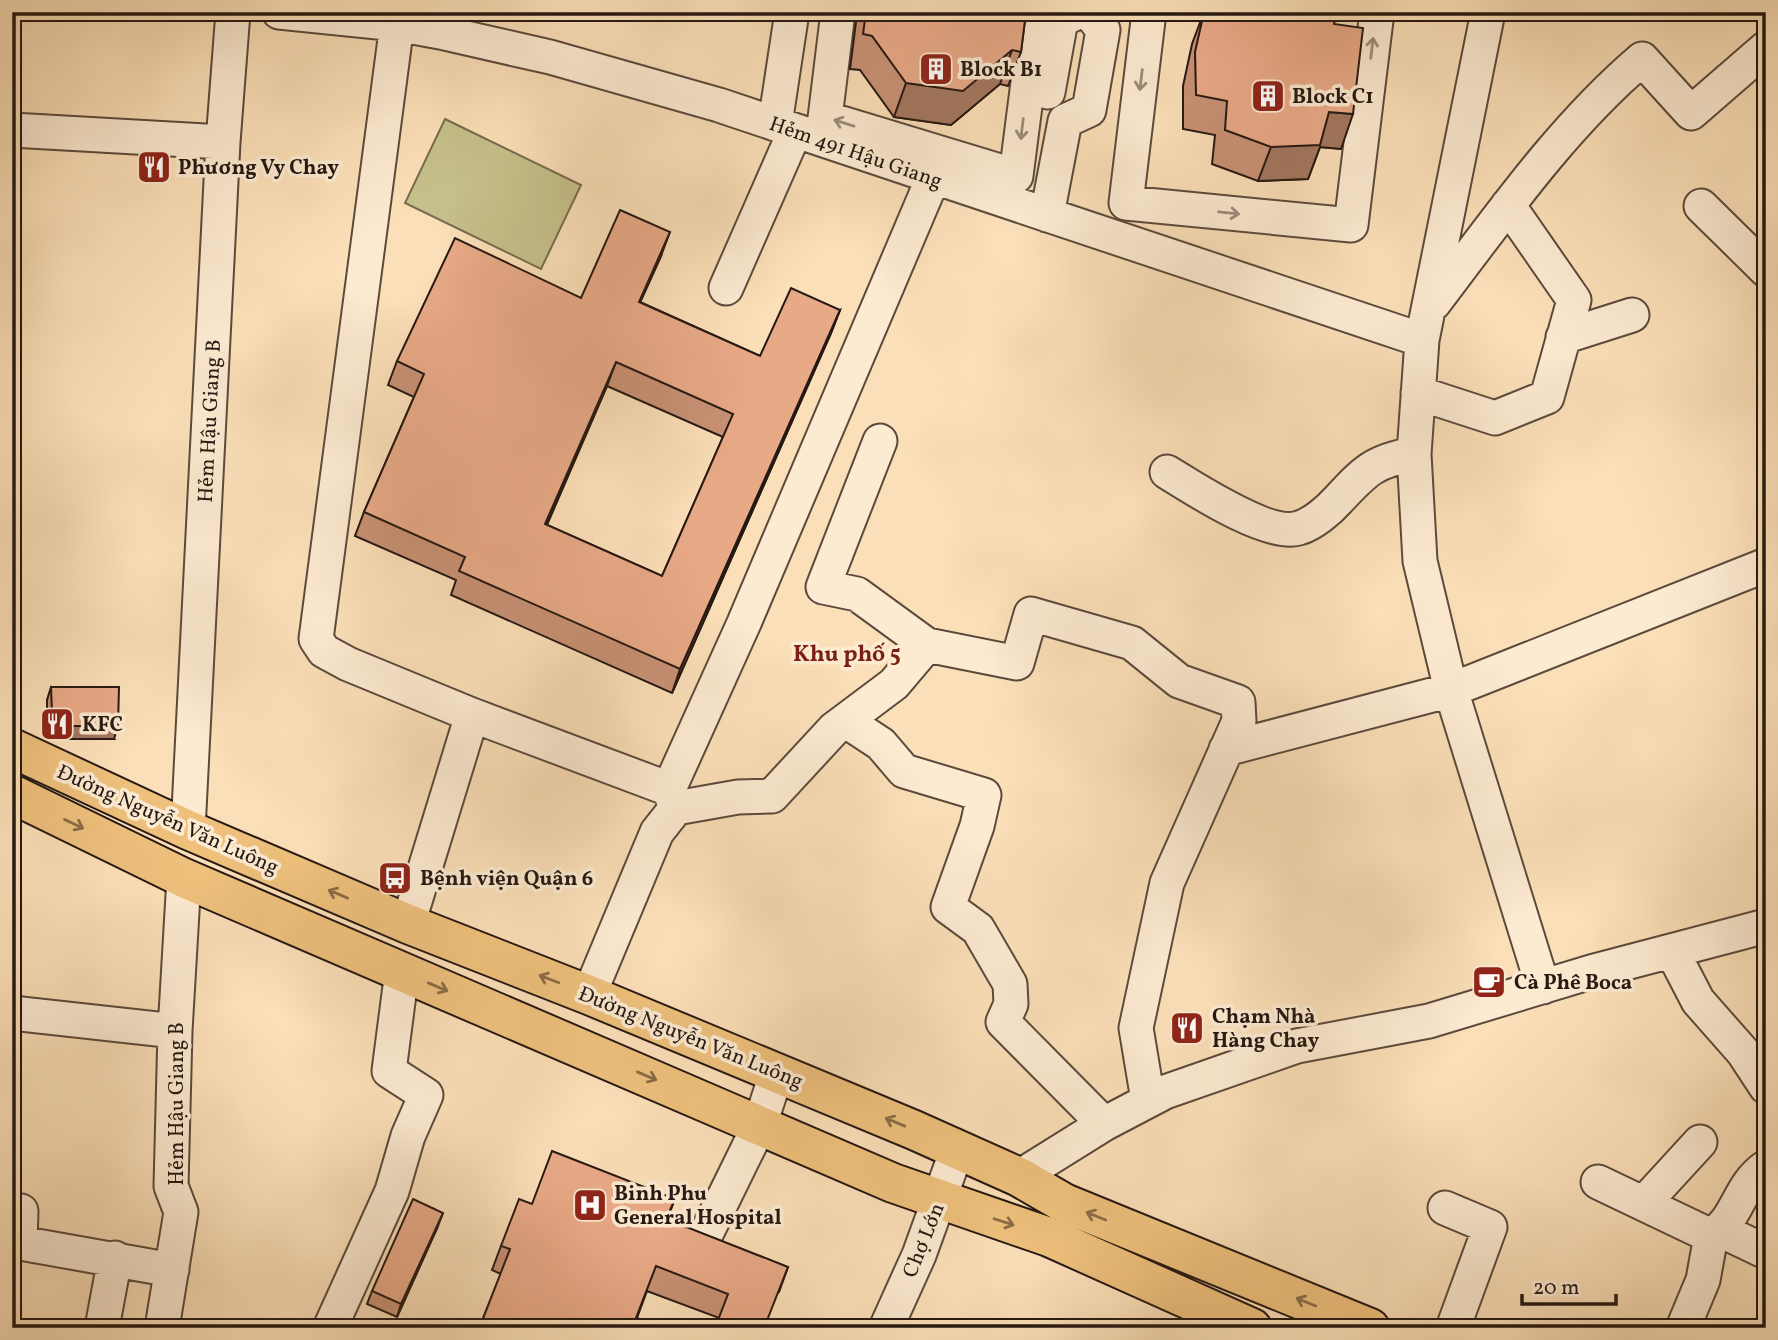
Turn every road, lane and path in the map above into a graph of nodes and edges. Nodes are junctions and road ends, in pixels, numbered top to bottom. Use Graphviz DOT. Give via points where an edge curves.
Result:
graph roads {
  1 [pos="233,12"];
  2 [pos="279,12"];
  3 [pos="792,12"];
  4 [pos="838,12"];
  5 [pos="1037,12"];
  6 [pos="1078,12"];
  7 [pos="1089,12"];
  8 [pos="1149,12"];
  9 [pos="1377,12"];
  10 [pos="1488,12"];
  11 [pos="441,22"];
  12 [pos="397,24"];
  13 [pos="1766,48"];
  14 [pos="1065,121"];
  15 [pos="785,128"];
  16 [pos="12,130"];
  17 [pos="223,142"];
  18 [pos="933,178"];
  19 [pos="1508,205"];
  20 [pos="1701,206"];
  21 [pos="1047,215"];
  22 [pos="1766,270"];
  23 [pos="726,288"];
  24 [pos="1632,315"];
  25 [pos="1425,325"];
  26 [pos="1563,337"];
  27 [pos="1418,393"];
  28 [pos="880,441"];
  29 [pos="1414,454"];
  30 [pos="1167,472"];
  31 [pos="1766,565"];
  32 [pos="927,645"];
  33 [pos="1451,690"];
  34 [pos="472,715"];
  35 [pos="846,721"];
  36 [pos="12,748"];
  37 [pos="1226,749"];
  38 [pos="12,794"];
  39 [pos="672,798"];
  40 [pos="188,830"];
  41 [pos="184,878"];
  42 [pos="408,924"];
  43 [pos="1766,926"];
  44 [pos="1672,951"];
  45 [pos="402,971"];
  46 [pos="1543,987"];
  47 [pos="589,995"];
  48 [pos="12,1013"];
  49 [pos="175,1031"];
  50 [pos="777,1072"];
  51 [pos="1766,1087"];
  52 [pos="1148,1100"];
  53 [pos="760,1124"];
  54 [pos="1104,1124"];
  55 [pos="1700,1142"];
  56 [pos="957,1150"];
  57 [pos="1766,1167"];
  58 [pos="1018,1177"];
  59 [pos="1598,1182"];
  60 [pos="939,1200"];
  61 [pos="1645,1202"];
  62 [pos="1445,1208"];
  63 [pos="12,1211"];
  64 [pos="707,1232"];
  65 [pos="1716,1233"];
  66 [pos="1764,1251"];
  67 [pos="115,1258"];
  68 [pos="172,1270"];
  69 [pos="102,1328"];
  70 [pos="162,1328"];
  71 [pos="330,1328"];
  72 [pos="886,1328"];
  73 [pos="1252,1328"];
  74 [pos="1370,1328"];
  75 [pos="1453,1328"];
  76 [pos="1683,1328"];
  1 -- 17 [label="street, Hẻm Hậu Giang B"];
  2 -- 12 [label="street, Hẻm 491 Hậu Giang"];
  3 -- 15 [label="street"];
  5 -- 4 [label="street, one-way" via="1016,176 825,118"];
  6 -- 14 [label="street" via="1061,20 1046,103"];
  7 -- 14 [label="street" via="1103,30 1089,110"];
  8 -- 9 [label="street, one-way" via="1126,203 1351,225"];
  10 -- 25 [label="street"];
  11 -- 12 [label="street, Hẻm 491 Hậu Giang"];
  11 -- 15 [label="street, Hẻm 491 Hậu Giang"];
  12 -- 34 [label="street" via="317,639 324,651 348,664"];
  13 -- 19 [label="street" via="1691,113 1642,59 1611,85"];
  14 -- 21 [label="street"];
  15 -- 18 [label="street, Hẻm 491 Hậu Giang"];
  15 -- 23 [label="street"];
  16 -- 17 [label="street"];
  17 -- 40 [label="street, Hẻm Hậu Giang B"];
  18 -- 21 [label="street, Hẻm 491 Hậu Giang"];
  18 -- 39 [label="street"];
  19 -- 25 [label="street"];
  19 -- 26 [label="street" via="1574,300"];
  20 -- 22 [label="street"];
  21 -- 25 [label="street, Hẻm 491 Hậu Giang"];
  24 -- 26 [label="street"];
  25 -- 27 [label="street"];
  26 -- 27 [label="street" via="1547,397 1495,418"];
  27 -- 29 [label="street"];
  28 -- 32 [label="street" via="823,587 857,594"];
  29 -- 30 [label="street" via="1384,459 1329,509 1298,529 1265,525"];
  29 -- 33 [label="street" via="1420,561"];
  31 -- 33 [label="street"];
  32 -- 35 [label="street" via="894,684"];
  32 -- 37 [label="street" via="1017,663 1031,614 1132,643 1180,681 1238,702 1239,721"];
  33 -- 37 [label="street"];
  33 -- 46 [label="street"];
  34 -- 39 [label="street"];
  34 -- 42 [label="street"];
  35 -- 39 [label="street" via="795,767 772,796"];
  35 -- 54 [label="street" via="881,744 904,771 984,795 948,907 978,929 1010,984 1011,1004 1003,1022"];
  36 -- 40 [label="main road, Đường Nguyễn Văn Luông"];
  37 -- 52 [label="street" via="1167,883 1136,1028"];
  38 -- 41 [label="main road, Đường Nguyễn Văn Luông, one-way"];
  39 -- 47 [label="street"];
  42 -- 40 [label="main road, Đường Nguyễn Văn Luông, one-way"];
  41 -- 45 [label="main road, Đường Nguyễn Văn Luông"];
  41 -- 49 [label="street, Hẻm Hậu Giang B"];
  47 -- 42 [label="main road, Đường Nguyễn Văn Luông, one-way"];
  43 -- 44 [label="street"];
  44 -- 46 [label="street"];
  44 -- 51 [label="street" via="1698,1001 1743,1052"];
  45 -- 53 [label="main road, Đường Nguyễn Văn Luông, one-way"];
  45 -- 71 [label="street" via="389,1071 426,1094 392,1191"];
  46 -- 52 [label="street" via="1429,1021 1297,1046"];
  47 -- 50 [label="main road, Đường Nguyễn Văn Luông"];
  48 -- 49 [label="street"];
  49 -- 68 [label="street, Hẻm Hậu Giang B" via="171,1186 181,1212"];
  50 -- 53 [label="street"];
  56 -- 50 [label="main road, Đường Nguyễn Văn Luông, one-way"];
  52 -- 54 [label="street"];
  53 -- 60 [label="main road, Đường Nguyễn Văn Luông"];
  53 -- 64 [label="street"];
  54 -- 58 [label="street"];
  55 -- 61 [label="street"];
  56 -- 58 [label="main road, Đường Nguyễn Văn Luông"];
  56 -- 60 [label="street, Chợ Lớn"];
  57 -- 65 [label="street" via="1753,1176 1730,1220"];
  74 -- 58 [label="main road, Đường Nguyễn Văn Luông, one-way" via="1064,1203"];
  59 -- 61 [label="street"];
  60 -- 72 [label="street, Chợ Lớn"];
  60 -- 73 [label="main road, Đường Nguyễn Văn Luông, one-way" via="1049,1237"];
  61 -- 65 [label="street"];
  62 -- 75 [label="street" via="1490,1227"];
  63 -- 67 [label="street" via="21,1211 20,1243"];
  65 -- 66 [label="street"];
  65 -- 76 [label="street"];
  67 -- 68 [label="street"];
  67 -- 69 [label="street"];
  68 -- 70 [label="street, Hẻm Hậu Giang B"];
}
